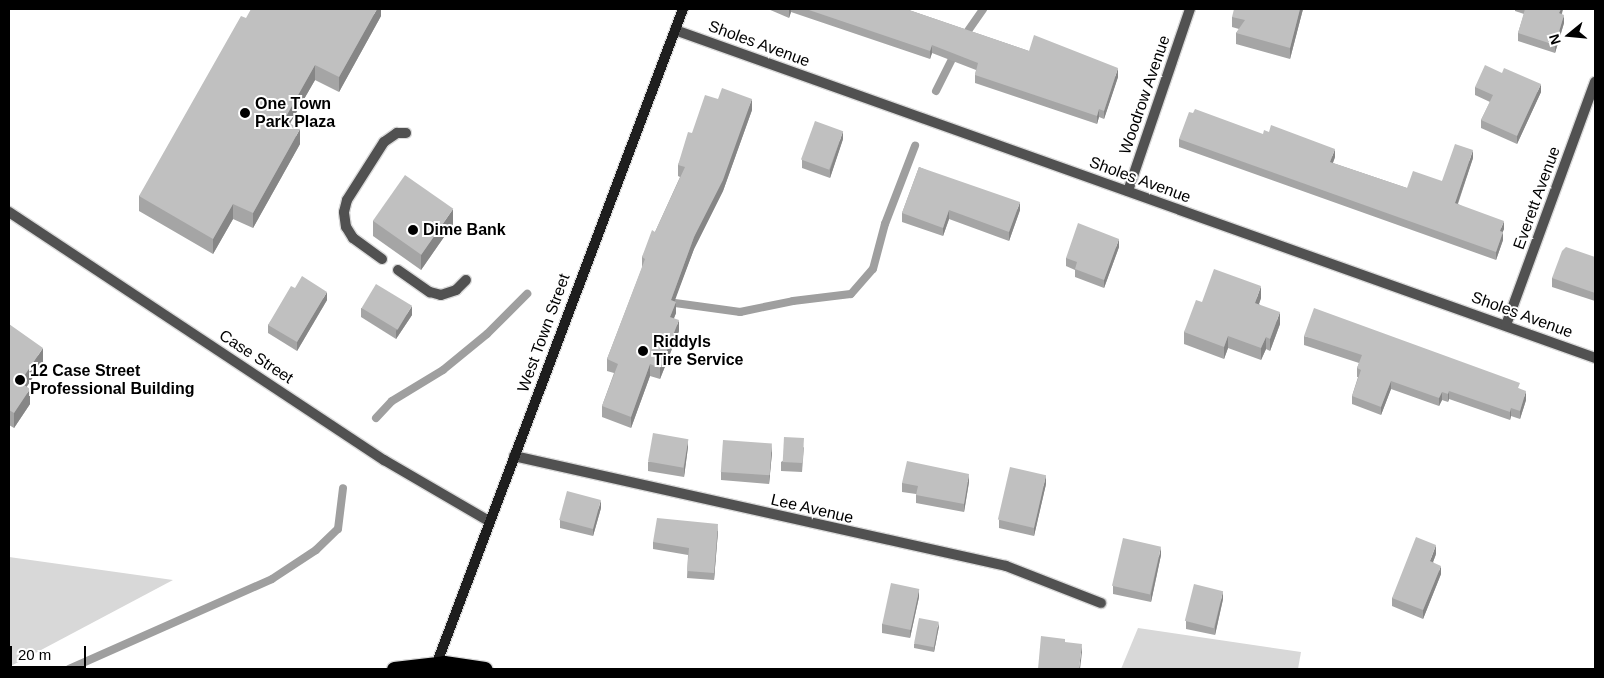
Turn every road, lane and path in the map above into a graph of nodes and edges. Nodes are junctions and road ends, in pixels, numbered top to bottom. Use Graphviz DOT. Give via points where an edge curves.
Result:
graph roads {
  1 [pos="683,9"];
  2 [pos="1190,9"];
  3 [pos="675,30"];
  4 [pos="1595,82"];
  5 [pos="406,133"];
  6 [pos="1128,191"];
  7 [pos="9,212"];
  8 [pos="382,259"];
  9 [pos="398,270"];
  10 [pos="466,280"];
  11 [pos="1506,325"];
  12 [pos="1595,358"];
  13 [pos="514,456"];
  14 [pos="490,521"];
  15 [pos="1101,603"];
  16 [pos="435,666"];
  17 [pos="394,669"];
  18 [pos="485,669"];
  1 -- 3 [label="main road, West Town Street"];
  2 -- 6 [label="street, Woodrow Avenue"];
  3 -- 6 [label="street, Sholes Avenue"];
  3 -- 13 [label="main road, West Town Street"];
  4 -- 11 [label="street, Everett Avenue"];
  5 -- 8 [label="street" via="397,133 384,142 347,200 344,212 346,227 353,238"];
  6 -- 11 [label="street, Sholes Avenue"];
  7 -- 14 [label="street, Case Street" via="384,460"];
  9 -- 10 [label="street" via="430,292 441,295 456,290"];
  11 -- 12 [label="street, Sholes Avenue"];
  13 -- 14 [label="main road, West Town Street"];
  13 -- 15 [label="street, Lee Avenue" via="1006,566"];
  14 -- 16 [label="main road, West Town Street"];
  16 -- 17 [label="highway"];
  16 -- 18 [label="highway"];
}
